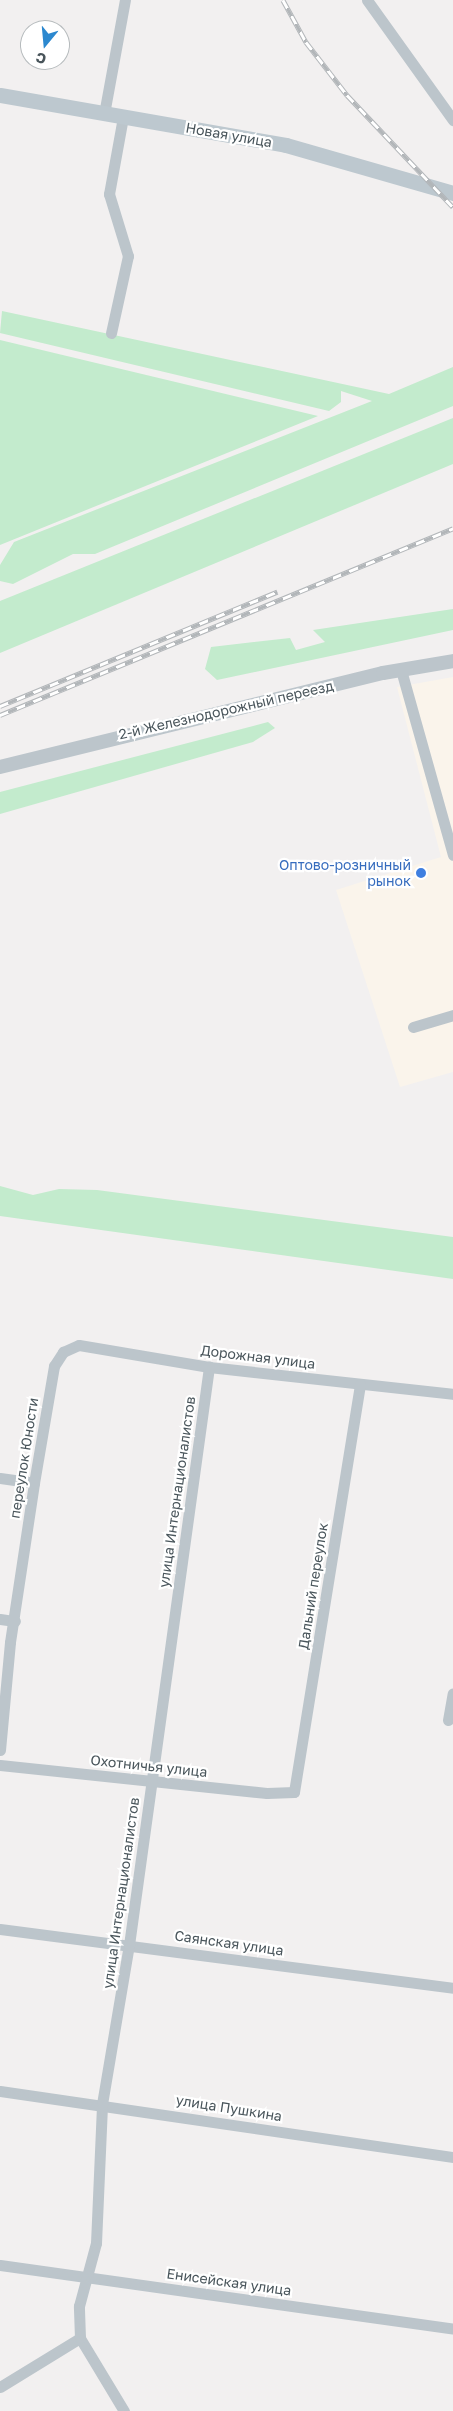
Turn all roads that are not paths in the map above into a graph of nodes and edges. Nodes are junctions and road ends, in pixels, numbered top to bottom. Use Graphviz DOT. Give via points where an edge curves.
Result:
graph roads {
  1 [pos="125,0"];
  2 [pos="367,0"];
  3 [pos="0,95"];
  4 [pos="104,114"];
  5 [pos="123,117"];
  6 [pos="453,120"];
  7 [pos="453,193"];
  8 [pos="110,333"];
  9 [pos="453,661"];
  10 [pos="401,670"];
  11 [pos="0,767"];
  12 [pos="453,855"];
  13 [pos="453,1015"];
  14 [pos="413,1027"];
  15 [pos="63,1352"];
  16 [pos="209,1367"];
  17 [pos="360,1384"];
  18 [pos="453,1394"];
  19 [pos="0,1478"];
  20 [pos="34,1483"];
  21 [pos="0,1619"];
  22 [pos="15,1621"];
  23 [pos="453,1693"];
  24 [pos="448,1720"];
  25 [pos="0,1750"];
  26 [pos="0,1765"];
  27 [pos="152,1782"];
  28 [pos="294,1792"];
  29 [pos="0,1929"];
  30 [pos="129,1945"];
  31 [pos="453,1988"];
  32 [pos="0,2091"];
  33 [pos="102,2104"];
  34 [pos="453,2157"];
  35 [pos="0,2264"];
  36 [pos="88,2278"];
  37 [pos="453,2328"];
  38 [pos="80,2338"];
  39 [pos="0,2387"];
  40 [pos="124,2411"];
  1 -- 4 [label="street"];
  2 -- 6 [label="street"];
  3 -- 4 [label="main road, Новая улица"];
  4 -- 5 [label="main road, Новая улица"];
  5 -- 7 [label="main road, Новая улица" via="286,145"];
  5 -- 8 [label="street" via="109,194 128,256"];
  9 -- 10 [label="street, 2-й Железнодорожный переезд"];
  10 -- 11 [label="street, 2-й Железнодорожный переезд"];
  10 -- 12 [label="street"];
  13 -- 14 [label="street"];
  15 -- 16 [label="street, Дорожная улица" via="78,1345"];
  15 -- 20 [label="street, переулок Юности" via="54,1366"];
  16 -- 17 [label="street, Дорожная улица"];
  16 -- 27 [label="street, улица Интернационалистов"];
  17 -- 18 [label="street, Дорожная улица"];
  17 -- 28 [label="street, Дальний переулок"];
  19 -- 20 [label="street"];
  20 -- 22 [label="street, переулок Юности"];
  21 -- 22 [label="street"];
  22 -- 25 [label="street, переулок Юности"];
  23 -- 24 [label="street"];
  26 -- 27 [label="street, Охотничья улица"];
  27 -- 28 [label="street, Охотничья улица"];
  27 -- 30 [label="street, улица Интернационалистов"];
  29 -- 30 [label="street, Саянская улица"];
  30 -- 31 [label="street, Саянская улица"];
  30 -- 33 [label="street, улица Интернационалистов"];
  32 -- 33 [label="street, улица Пушкина"];
  33 -- 34 [label="street, улица Пушкина"];
  33 -- 36 [label="street, улица Интернационалистов" via="101,2198"];
  35 -- 36 [label="street, Енисейская улица"];
  36 -- 37 [label="street, Енисейская улица"];
  36 -- 38 [label="street, улица Интернационалистов" via="79,2306"];
  38 -- 39 [label="street"];
  38 -- 40 [label="street, улица Интернационалистов"];
}
